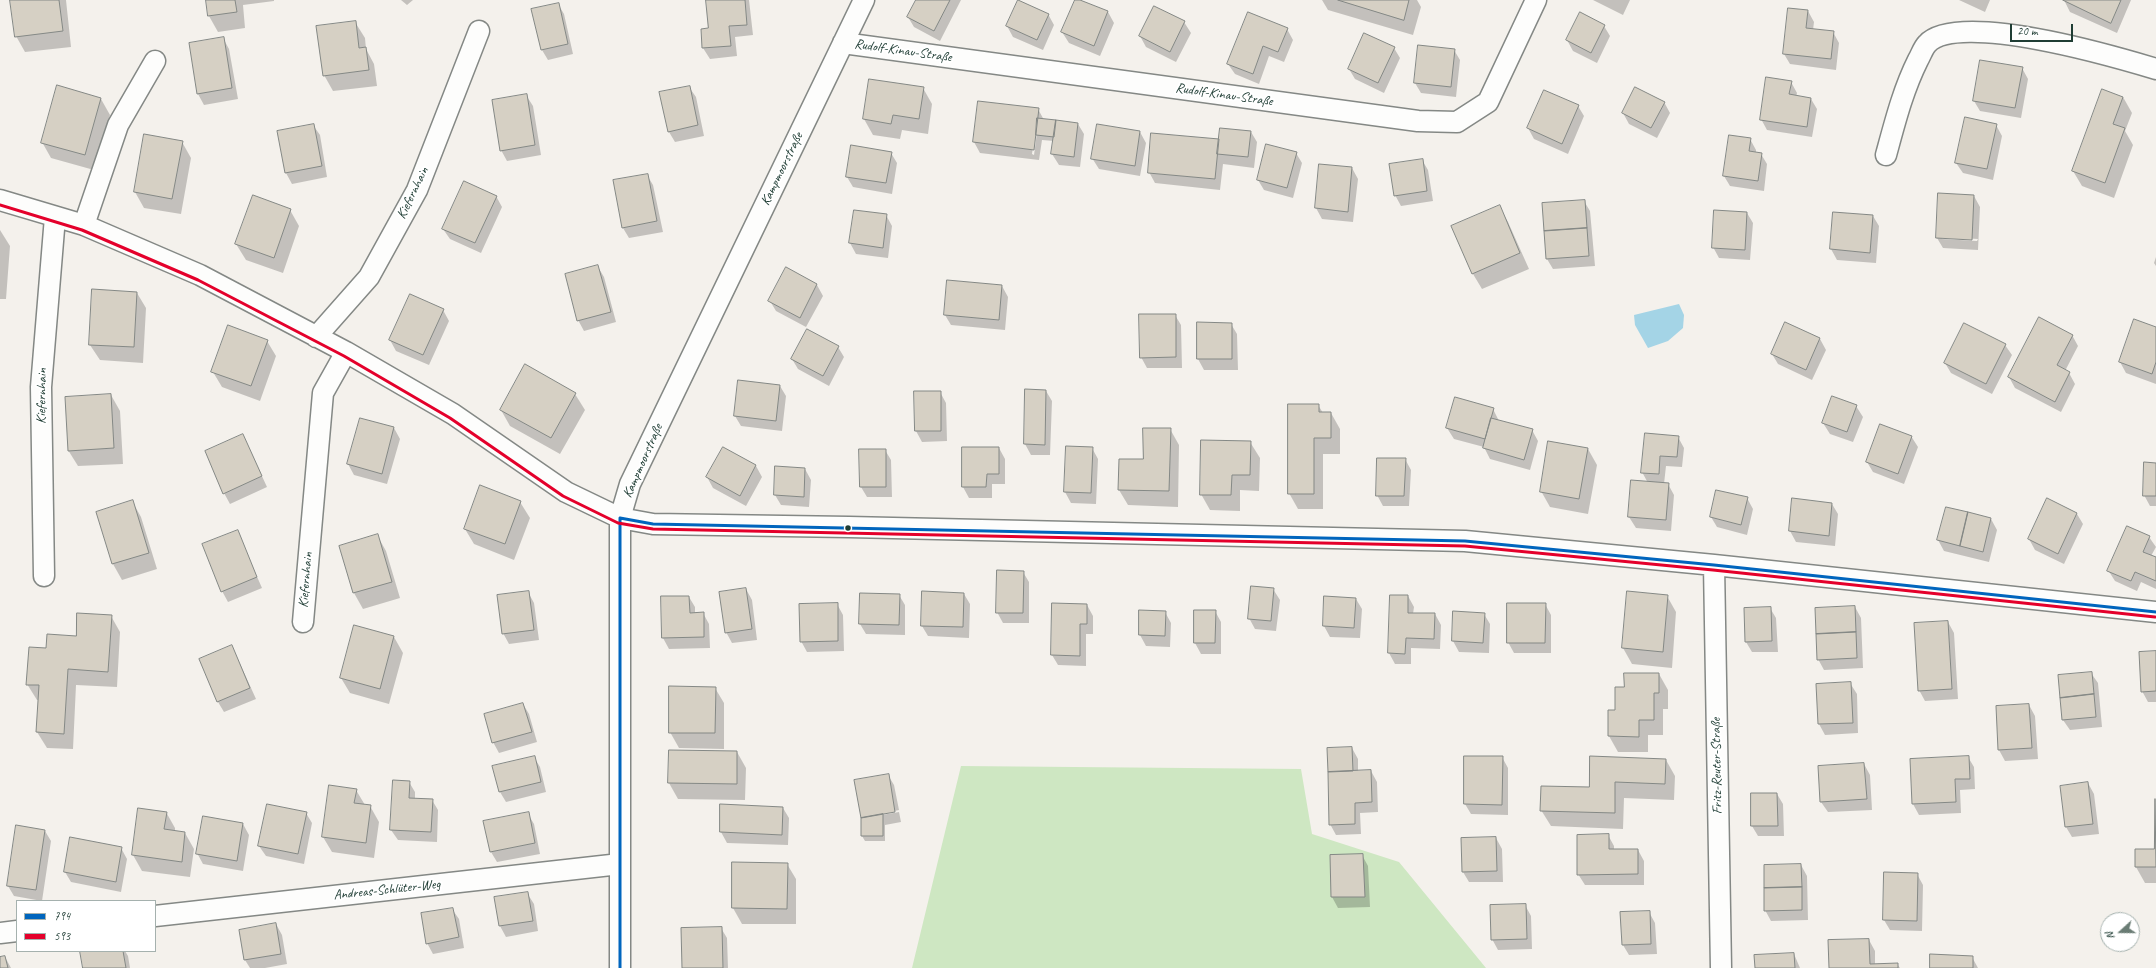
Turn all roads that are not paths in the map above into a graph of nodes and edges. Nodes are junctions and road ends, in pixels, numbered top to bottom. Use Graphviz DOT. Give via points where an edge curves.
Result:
graph roads {
  1 [pos="864,0"];
  2 [pos="1536,0"];
  3 [pos="479,31"];
  4 [pos="843,43"];
  5 [pos="155,61"];
  6 [pos="2156,69"];
  7 [pos="1886,155"];
  8 [pos="0,200"];
  9 [pos="55,217"];
  10 [pos="84,225"];
  11 [pos="316,337"];
  12 [pos="346,352"];
  13 [pos="620,518"];
  14 [pos="1714,565"];
  15 [pos="44,576"];
  16 [pos="2156,612"];
  17 [pos="303,622"];
  18 [pos="620,864"];
  19 [pos="156,916"];
  20 [pos="16,931"];
  21 [pos="0,933"];
  22 [pos="620,968"];
  23 [pos="1720,968"];
  1 -- 4 [label="street, Kampmoorstraße"];
  2 -- 4 [label="street, Rudolf-Kinau-Straße" via="1488,102 1457,122 1410,120"];
  3 -- 11 [label="street, Kiefernhain" via="417,190 369,277"];
  4 -- 13 [label="street, Kampmoorstraße" via="630,484"];
  5 -- 10 [label="street" via="118,125"];
  6 -- 7 [label="street" via="2104,53 2025,36 1946,34 1927,44 1907,81"];
  8 -- 9 [label="street"];
  9 -- 10 [label="street"];
  9 -- 15 [label="street, Kiefernhain" via="41,387"];
  10 -- 11 [label="street" via="200,275"];
  11 -- 12 [label="street"];
  12 -- 13 [label="street" via="453,414 566,492"];
  12 -- 17 [label="street, Kiefernhain" via="323,393"];
  13 -- 14 [label="street" via="653,524 1465,541"];
  13 -- 18 [label="street, Kampmoorstraße"];
  14 -- 16 [label="street"];
  14 -- 23 [label="street, Fritz-Reuter-Straße"];
  18 -- 19 [label="street, Andreas-Schlüter-Weg"];
  18 -- 22 [label="street, Kampmoorstraße"];
  20 -- 21 [label="street"];
}
